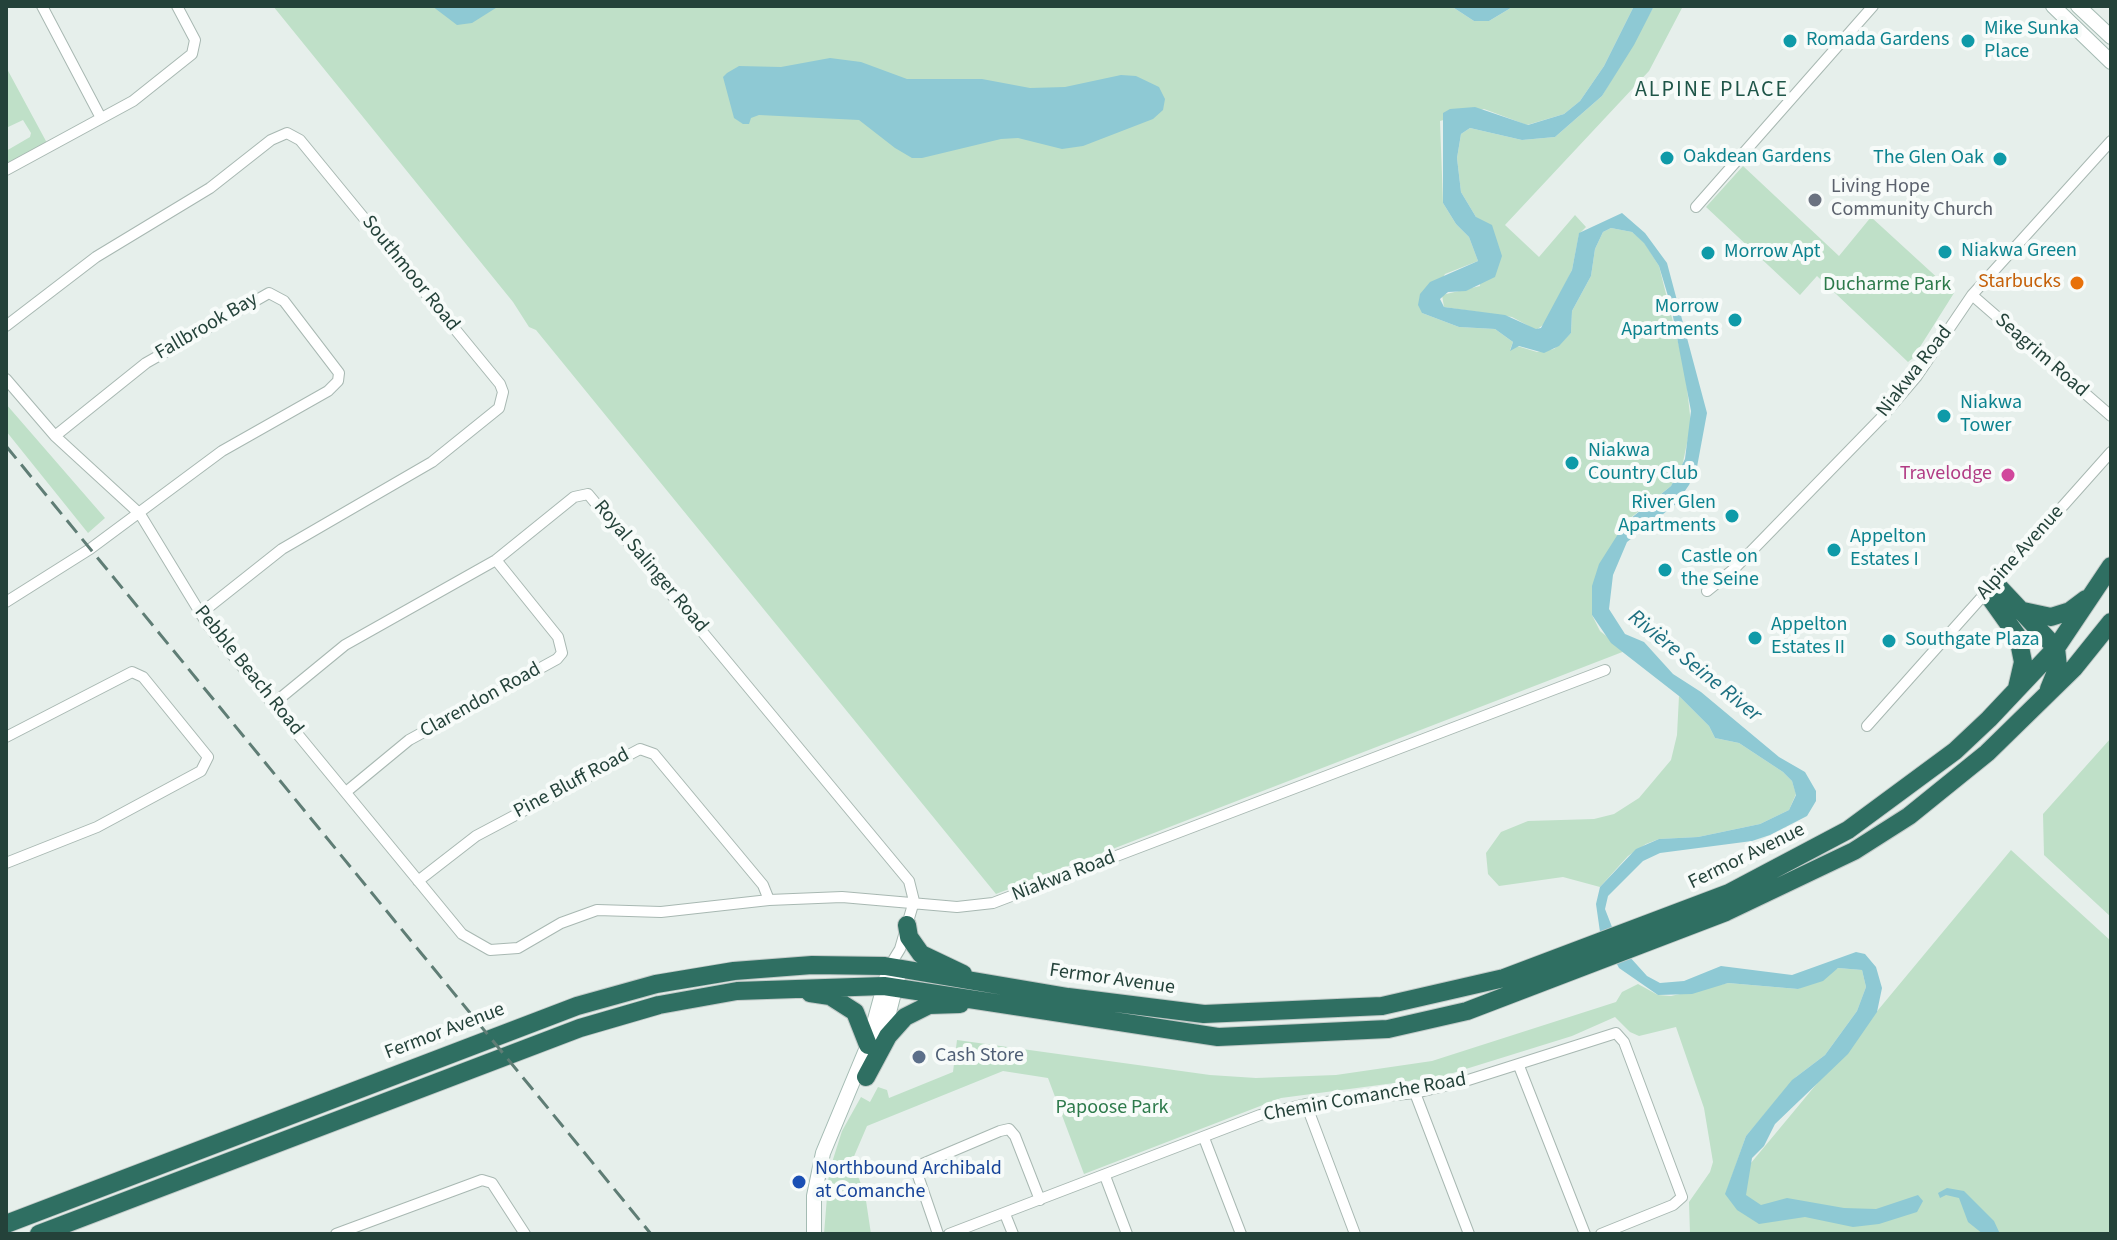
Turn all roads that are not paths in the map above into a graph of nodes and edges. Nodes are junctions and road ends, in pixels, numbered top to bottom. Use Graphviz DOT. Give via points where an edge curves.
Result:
graph roads {
  1 [pos="42,6"];
  2 [pos="177,6"];
  3 [pos="1873,6"];
  4 [pos="2053,6"];
  5 [pos="2067,6"];
  6 [pos="2078,6"];
  7 [pos="2111,37"];
  8 [pos="2111,62"];
  9 [pos="101,118"];
  10 [pos="2111,141"];
  11 [pos="6,170"];
  12 [pos="1696,207"];
  13 [pos="1972,295"];
  14 [pos="6,326"];
  15 [pos="6,379"];
  16 [pos="2111,416"];
  17 [pos="55,436"];
  18 [pos="2111,452"];
  19 [pos="140,514"];
  20 [pos="496,560"];
  21 [pos="2111,566"];
  22 [pos="1990,588"];
  23 [pos="1707,591"];
  24 [pos="2094,593"];
  25 [pos="6,602"];
  26 [pos="2023,611"];
  27 [pos="200,614"];
  28 [pos="2111,622"];
  29 [pos="2056,648"];
  30 [pos="1605,670"];
  31 [pos="2017,691"];
  32 [pos="2042,702"];
  33 [pos="273,704"];
  34 [pos="1867,726"];
  35 [pos="6,737"];
  36 [pos="346,792"];
  37 [pos="6,863"];
  38 [pos="418,881"];
  39 [pos="769,900"];
  40 [pos="914,901"];
  41 [pos="907,925"];
  42 [pos="1655,932"];
  43 [pos="501,951"];
  44 [pos="1571,964"];
  45 [pos="892,977"];
  46 [pos="976,981"];
  47 [pos="772,989"];
  48 [pos="1022,1006"];
  49 [pos="868,1045"];
  50 [pos="1519,1066"];
  51 [pos="866,1077"];
  52 [pos="1415,1093"];
  53 [pos="1306,1104"];
  54 [pos="831,1131"];
  55 [pos="1204,1138"];
  56 [pos="1105,1176"];
  57 [pos="1040,1200"];
  58 [pos="51,1207"];
  59 [pos="6,1208"];
  60 [pos="1005,1214"];
  61 [pos="73,1221"];
  62 [pos="6,1224"];
  63 [pos="39,1234"];
  64 [pos="54,1234"];
  65 [pos="336,1234"];
  66 [pos="525,1234"];
  67 [pos="814,1234"];
  68 [pos="938,1234"];
  69 [pos="949,1234"];
  70 [pos="1013,1234"];
  71 [pos="1127,1234"];
  72 [pos="1241,1234"];
  73 [pos="1355,1234"];
  74 [pos="1469,1234"];
  75 [pos="1585,1234"];
  76 [pos="1601,1234"];
  1 -- 9 [label="street"];
  2 -- 9 [label="street" via="195,40 192,54 133,101"];
  3 -- 12 [label="street"];
  4 -- 5 [label="main road"];
  4 -- 8 [label="main road"];
  6 -- 7 [label="main road"];
  9 -- 11 [label="street"];
  10 -- 13 [label="street, Niakwa Road"];
  13 -- 16 [label="street, Seagrim Road"];
  13 -- 23 [label="street, Niakwa Road" via="1882,417"];
  14 -- 27 [label="street, Southmoor Road" via="96,257 210,188 287,133 300,140 500,384 499,408 432,462 282,549"];
  15 -- 17 [label="street, Pebble Beach Road"];
  17 -- 19 [label="street, Pebble Beach Road"];
  17 -- 19 [label="street, Fallbrook Bay" via="167,349 260,296 280,297 337,367 338,381 222,451"];
  18 -- 22 [label="street, Alpine Avenue"];
  19 -- 25 [label="street"];
  19 -- 27 [label="street, Pebble Beach Road"];
  20 -- 33 [label="street, Royal Salinger Road" via="345,645"];
  20 -- 36 [label="street, Clarendon Road" via="558,637 562,653 409,740"];
  20 -- 40 [label="street, Royal Salinger Road" via="574,497 595,498 909,881"];
  21 -- 24 [label="highway, Fermor Avenue"];
  22 -- 26 [label="highway"];
  22 -- 31 [label="highway" via="2018,637 2023,662"];
  22 -- 34 [label="street, Alpine Avenue"];
  24 -- 26 [label="highway" via="2070,611 2051,617"];
  24 -- 29 [label="highway, Fermor Avenue"];
  26 -- 29 [label="highway"];
  27 -- 33 [label="street, Pebble Beach Road"];
  28 -- 32 [label="highway, Fermor Avenue"];
  29 -- 31 [label="highway, Fermor Avenue"];
  29 -- 32 [label="highway" via="2058,667"];
  30 -- 40 [label="street, Niakwa Road" via="993,903 957,907"];
  31 -- 42 [label="highway, Fermor Avenue" via="1955,751 1848,830"];
  32 -- 42 [label="highway, Fermor Avenue" via="1950,785 1854,851 1805,877"];
  33 -- 36 [label="street, Pebble Beach Road"];
  35 -- 37 [label="street" via="132,672 143,677 208,757 201,771 97,827"];
  36 -- 38 [label="street, Pebble Beach Road"];
  38 -- 39 [label="street, Pine Bluff Road" via="476,836 640,749 654,754 763,885"];
  38 -- 43 [label="street, Pebble Beach Road" via="470,941"];
  39 -- 40 [label="street, Niakwa Road"];
  39 -- 43 [label="street, Niakwa Road" via="683,910 597,910"];
  40 -- 41 [label="street"];
  41 -- 45 [label="street"];
  41 -- 46 [label="highway" via="921,954"];
  42 -- 44 [label="highway, Fermor Avenue"];
  44 -- 46 [label="highway, Fermor Avenue" via="1382,1006 1295,1012 1204,1014"];
  44 -- 48 [label="highway, Fermor Avenue" via="1467,1011 1388,1029 1324,1034 1218,1037"];
  45 -- 46 [label="highway, Fermor Avenue"];
  45 -- 47 [label="highway, Fermor Avenue"];
  45 -- 48 [label="highway, Fermor Avenue"];
  45 -- 49 [label="main road"];
  45 -- 51 [label="main road" via="881,1045"];
  45 -- 58 [label="highway, Fermor Avenue" via="840,964 734,971 656,984 577,1006"];
  47 -- 49 [label="highway" via="830,996 847,1004 858,1015"];
  47 -- 61 [label="highway, Fermor Avenue" via="659,1005 580,1028"];
  48 -- 51 [label="highway" via="943,1003 914,1012 888,1036"];
  49 -- 54 [label="main road"];
  50 -- 52 [label="street, Chemin Comanche Road"];
  50 -- 75 [label="street"];
  50 -- 76 [label="street, Chemin Comanche Road" via="1604,1034 1616,1033 1624,1042 1682,1197"];
  51 -- 54 [label="main road"];
  52 -- 53 [label="street, Chemin Comanche Road"];
  52 -- 74 [label="street"];
  53 -- 55 [label="street, Chemin Comanche Road" via="1260,1115"];
  53 -- 73 [label="street"];
  54 -- 67 [label="main road" via="817,1175"];
  55 -- 56 [label="street, Chemin Comanche Road"];
  55 -- 72 [label="street"];
  56 -- 57 [label="street, Chemin Comanche Road"];
  56 -- 71 [label="street"];
  57 -- 60 [label="street, Chemin Comanche Road"];
  57 -- 68 [label="street" via="1015,1136 1009,1129 1000,1131 915,1167"];
  58 -- 59 [label="highway"];
  58 -- 62 [label="highway, Fermor Avenue"];
  60 -- 69 [label="street, Chemin Comanche Road"];
  60 -- 70 [label="street"];
  61 -- 63 [label="highway, Fermor Avenue"];
  61 -- 64 [label="highway"];
  65 -- 66 [label="street" via="482,1180 492,1183"];
}
